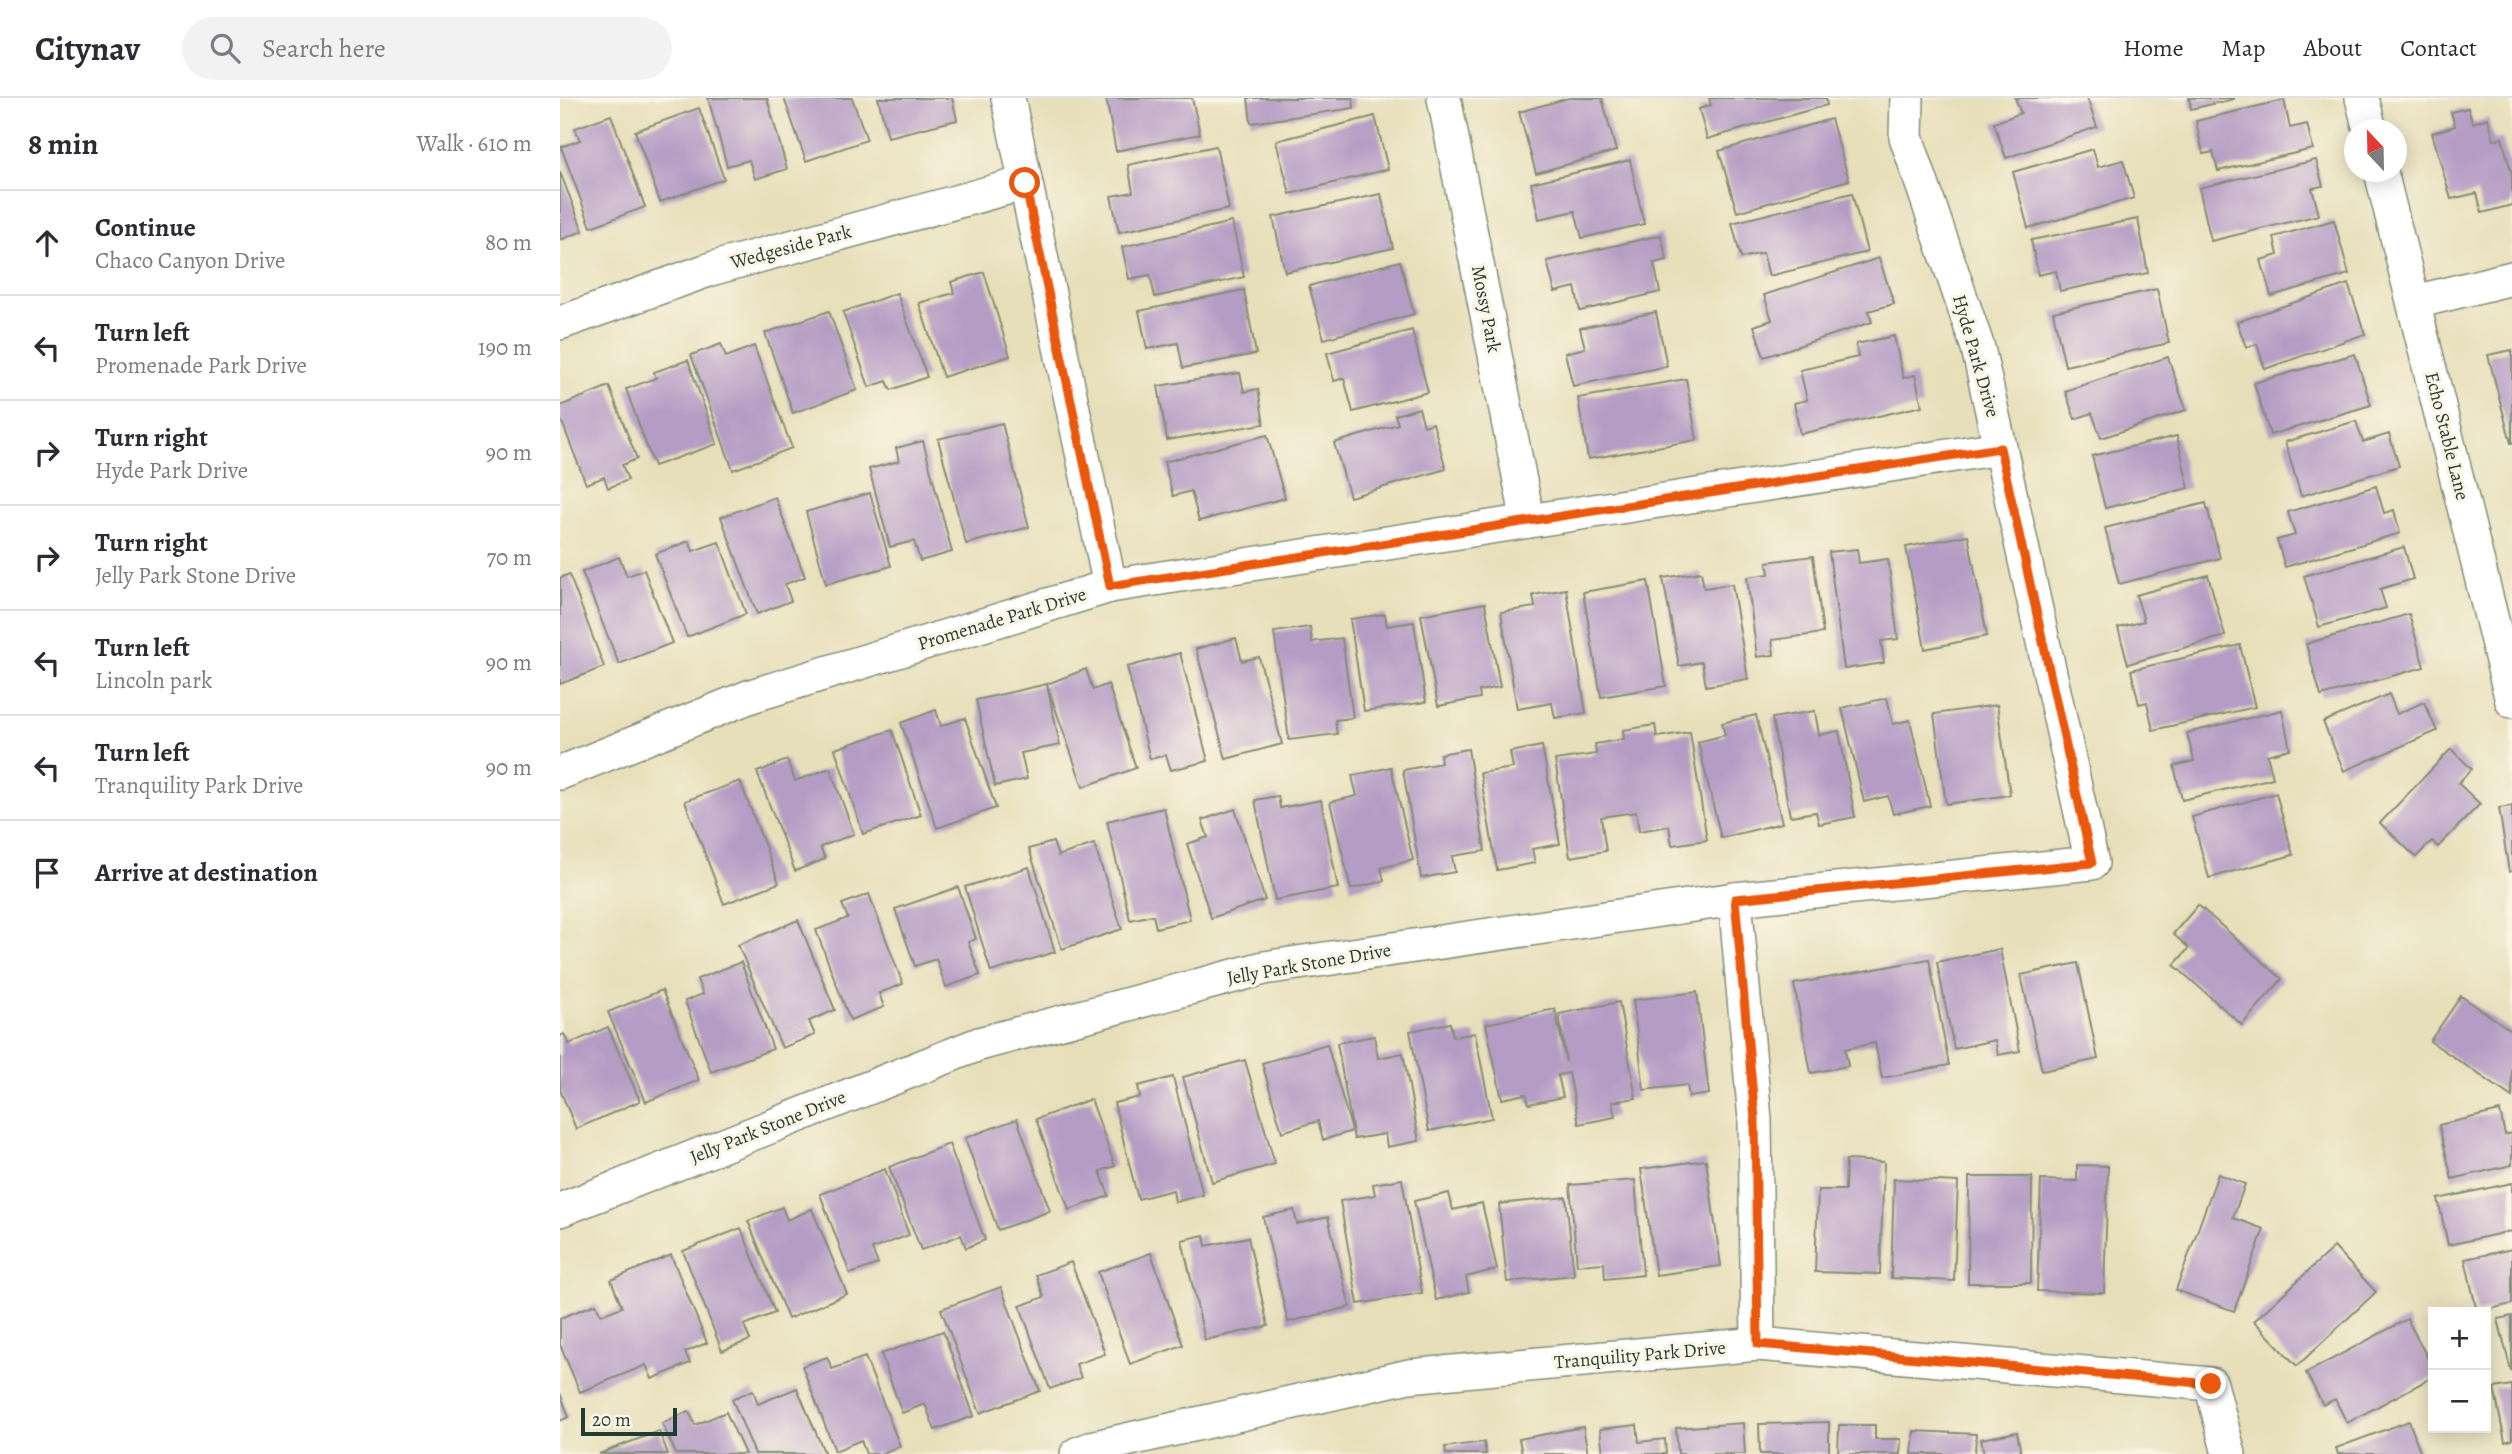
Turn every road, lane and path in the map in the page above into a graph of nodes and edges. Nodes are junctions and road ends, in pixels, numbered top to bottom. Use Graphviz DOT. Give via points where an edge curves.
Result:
graph roads {
  1 [pos="1007,98"];
  2 [pos="1444,98"];
  3 [pos="1907,98"];
  4 [pos="2362,98"];
  5 [pos="2367,119"];
  6 [pos="2384,182"];
  7 [pos="1025,183"];
  8 [pos="2512,278"];
  9 [pos="2415,302"];
  10 [pos="560,323"];
  11 [pos="2000,448"];
  12 [pos="1528,521"];
  13 [pos="1110,586"];
  14 [pos="2512,701"];
  15 [pos="560,773"];
  16 [pos="2092,863"];
  17 [pos="1735,899"];
  18 [pos="560,1210"];
  19 [pos="1758,1344"];
  20 [pos="1077,1454"];
  21 [pos="2229,1454"];
  1 -- 7 [label="street"];
  2 -- 12 [label="street, Mossy Park"];
  3 -- 11 [label="street, Hyde Park Drive" via="1906,137 1978,348"];
  4 -- 5 [label="street"];
  6 -- 9 [label="street, Echo Stable Lane"];
  7 -- 10 [label="street, Wedgeside Park" via="714,268"];
  7 -- 13 [label="street"];
  8 -- 9 [label="street"];
  9 -- 14 [label="street, Echo Stable Lane"];
  11 -- 12 [label="street, Promenade Park Drive"];
  11 -- 16 [label="street, Hyde Park Drive"];
  12 -- 13 [label="street, Promenade Park Drive"];
  13 -- 15 [label="street, Promenade Park Drive" via="751,696"];
  16 -- 17 [label="street, Jelly Park Stone Drive"];
  17 -- 18 [label="street, Jelly Park Stone Drive" via="1238,975 979,1044"];
  17 -- 19 [label="street" via="1755,1119"];
  19 -- 20 [label="street, Tranquility Park Drive" via="1409,1376"];
  19 -- 21 [label="street, Tranquility Park Drive" via="2211,1384"];
}
